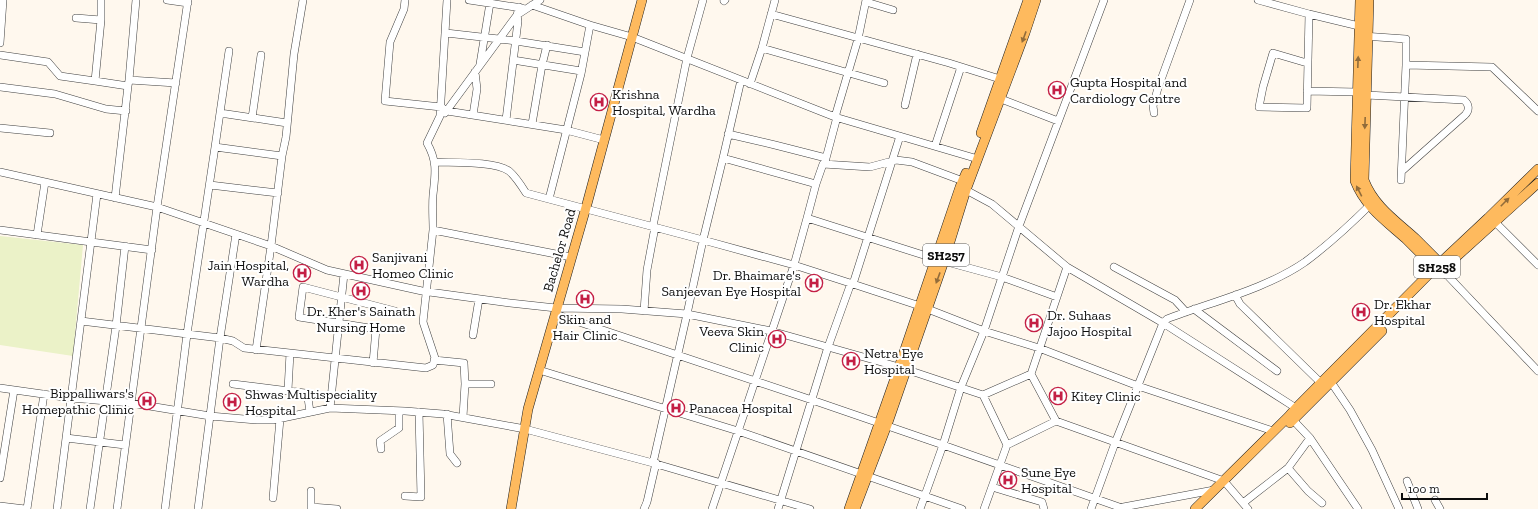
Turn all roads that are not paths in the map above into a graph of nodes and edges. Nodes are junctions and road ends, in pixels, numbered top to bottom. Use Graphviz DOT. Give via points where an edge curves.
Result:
graph roads {
  1 [pos="4,0"];
  2 [pos="101,0"];
  3 [pos="136,0"];
  4 [pos="167,0"];
  5 [pos="303,0"];
  6 [pos="405,0"];
  7 [pos="447,0"];
  8 [pos="469,0"];
  9 [pos="540,0"];
  10 [pos="642,0"];
  11 [pos="703,0"];
  12 [pos="775,0"];
  13 [pos="1028,0"];
  14 [pos="1036,0"];
  15 [pos="1104,0"];
  16 [pos="1190,0"];
  17 [pos="1258,0"];
  18 [pos="1360,0"];
  19 [pos="1370,0"];
  20 [pos="188,1"];
  21 [pos="866,1"];
  22 [pos="492,2"];
  23 [pos="519,7"];
  24 [pos="530,7"];
  25 [pos="893,10"];
  26 [pos="771,14"];
  27 [pos="1309,14"];
  28 [pos="517,16"];
  29 [pos="76,18"];
  30 [pos="100,20"];
  31 [pos="1,24"];
  32 [pos="590,25"];
  33 [pos="1364,32"];
  34 [pos="446,33"];
  35 [pos="484,36"];
  36 [pos="632,37"];
  37 [pos="858,38"];
  38 [pos="500,39"];
  39 [pos="516,41"];
  40 [pos="0,43"];
  41 [pos="547,46"];
  42 [pos="762,48"];
  43 [pos="229,51"];
  44 [pos="585,52"];
  45 [pos="917,54"];
  46 [pos="0,55"];
  47 [pos="261,55"];
  48 [pos="687,58"];
  49 [pos="513,60"];
  50 [pos="1307,63"];
  51 [pos="542,65"];
  52 [pos="1406,65"];
  53 [pos="480,66"];
  54 [pos="961,67"];
  55 [pos="581,71"];
  56 [pos="475,72"];
  57 [pos="848,73"];
  58 [pos="1000,79"];
  59 [pos="741,80"];
  60 [pos="95,81"];
  61 [pos="129,83"];
  62 [pos="176,83"];
  63 [pos="884,83"];
  64 [pos="750,84"];
  65 [pos="0,87"];
  66 [pos="1307,91"];
  67 [pos="1361,93"];
  68 [pos="1405,97"];
  69 [pos="1000,99"];
  70 [pos="905,105"];
  71 [pos="444,109"];
  72 [pos="126,111"];
  73 [pos="1538,111"];
  74 [pos="220,113"];
  75 [pos="1154,113"];
  76 [pos="473,115"];
  77 [pos="836,117"];
  78 [pos="252,118"];
  79 [pos="506,120"];
  80 [pos="1058,120"];
  81 [pos="287,123"];
  82 [pos="532,124"];
  83 [pos="0,128"];
  84 [pos="566,130"];
  85 [pos="50,133"];
  86 [pos="728,134"];
  87 [pos="900,136"];
  88 [pos="604,140"];
  89 [pos="935,146"];
  90 [pos="215,147"];
  91 [pos="282,156"];
  92 [pos="723,158"];
  93 [pos="976,158"];
  94 [pos="825,161"];
  95 [pos="434,162"];
  96 [pos="892,162"];
  97 [pos="1538,169"];
  98 [pos="1402,171"];
  99 [pos="0,172"];
  100 [pos="1401,180"];
  101 [pos="45,182"];
  102 [pos="1538,183"];
  103 [pos="816,184"];
  104 [pos="210,185"];
  105 [pos="964,186"];
  106 [pos="278,193"];
  107 [pos="97,194"];
  108 [pos="115,198"];
  109 [pos="549,199"];
  110 [pos="1372,203"];
  111 [pos="157,207"];
  112 [pos="586,208"];
  113 [pos="807,218"];
  114 [pos="1495,222"];
  115 [pos="204,223"];
  116 [pos="1019,226"];
  117 [pos="654,227"];
  118 [pos="0,230"];
  119 [pos="432,230"];
  120 [pos="236,234"];
  121 [pos="37,235"];
  122 [pos="867,236"];
  123 [pos="703,240"];
  124 [pos="91,242"];
  125 [pos="125,246"];
  126 [pos="271,246"];
  127 [pos="152,250"];
  128 [pos="571,257"];
  129 [pos="940,260"];
  130 [pos="1538,264"];
  131 [pos="794,265"];
  132 [pos="1067,267"];
  133 [pos="1114,267"];
  134 [pos="1442,269"];
  135 [pos="344,274"];
  136 [pos="1002,276"];
  137 [pos="852,283"];
  138 [pos="426,292"];
  139 [pos="1235,295"];
  140 [pos="1057,297"];
  141 [pos="341,298"];
  142 [pos="479,299"];
  143 [pos="923,308"];
  144 [pos="1194,309"];
  145 [pos="395,311"];
  146 [pos="555,311"];
  147 [pos="644,311"];
  148 [pos="1186,312"];
  149 [pos="687,314"];
  150 [pos="81,321"];
  151 [pos="338,323"];
  152 [pos="1163,323"];
  153 [pos="116,326"];
  154 [pos="141,329"];
  155 [pos="771,331"];
  156 [pos="984,331"];
  157 [pos="187,334"];
  158 [pos="473,335"];
  159 [pos="220,338"];
  160 [pos="828,347"];
  161 [pos="1039,348"];
  162 [pos="256,350"];
  163 [pos="290,353"];
  164 [pos="678,355"];
  165 [pos="335,358"];
  166 [pos="434,360"];
  167 [pos="373,363"];
  168 [pos="903,368"];
  169 [pos="539,370"];
  170 [pos="1277,371"];
  171 [pos="1538,371"];
  172 [pos="1031,374"];
  173 [pos="1336,374"];
  174 [pos="755,381"];
  175 [pos="1321,383"];
  176 [pos="233,384"];
  177 [pos="465,384"];
  178 [pos="491,384"];
  179 [pos="1138,386"];
  180 [pos="961,387"];
  181 [pos="0,388"];
  182 [pos="14,390"];
  183 [pos="288,390"];
  184 [pos="44,394"];
  185 [pos="983,395"];
  186 [pos="71,398"];
  187 [pos="812,400"];
  188 [pos="105,401"];
  189 [pos="131,403"];
  190 [pos="330,408"];
  191 [pos="665,408"];
  192 [pos="1296,408"];
  193 [pos="399,410"];
  194 [pos="178,411"];
  195 [pos="310,412"];
  196 [pos="419,412"];
  197 [pos="447,414"];
  198 [pos="210,416"];
  199 [pos="463,417"];
  200 [pos="280,418"];
  201 [pos="1293,420"];
  202 [pos="1056,421"];
  203 [pos="883,424"];
  204 [pos="525,429"];
  205 [pos="738,431"];
  206 [pos="1273,431"];
  207 [pos="66,438"];
  208 [pos="1310,438"];
  209 [pos="99,442"];
  210 [pos="1115,443"];
  211 [pos="125,445"];
  212 [pos="943,445"];
  213 [pos="1007,445"];
  214 [pos="382,449"];
  215 [pos="796,452"];
  216 [pos="457,463"];
  217 [pos="654,463"];
  218 [pos="1000,465"];
  219 [pos="1288,468"];
  220 [pos="864,476"];
  221 [pos="0,478"];
  222 [pos="1407,481"];
  223 [pos="721,483"];
  224 [pos="1225,483"];
  225 [pos="992,487"];
  226 [pos="1214,490"];
  227 [pos="311,491"];
  228 [pos="405,496"];
  229 [pos="924,496"];
  230 [pos="273,498"];
  231 [pos="1095,498"];
  232 [pos="782,500"];
  233 [pos="1435,500"];
  234 [pos="1322,504"];
  235 [pos="0,506"];
  236 [pos="1246,506"];
  237 [pos="311,508"];
  238 [pos="1119,508"];
  239 [pos="26,509"];
  240 [pos="57,509"];
  241 [pos="90,509"];
  242 [pos="117,509"];
  243 [pos="165,509"];
  244 [pos="198,509"];
  245 [pos="337,509"];
  246 [pos="511,509"];
  247 [pos="647,509"];
  248 [pos="712,509"];
  249 [pos="778,509"];
  250 [pos="810,509"];
  251 [pos="849,509"];
  252 [pos="856,509"];
  253 [pos="920,509"];
  254 [pos="962,509"];
  255 [pos="984,509"];
  256 [pos="1044,509"];
  257 [pos="1091,509"];
  258 [pos="1195,509"];
  259 [pos="1202,509"];
  260 [pos="1358,509"];
  261 [pos="1399,509"];
  262 [pos="1418,509"];
  263 [pos="1440,509"];
  1 -- 31 [label="street"];
  2 -- 30 [label="street"];
  3 -- 61 [label="street"];
  4 -- 20 [label="street"];
  5 -- 81 [label="street"];
  6 -- 71 [label="street" via="404,9 390,42 385,101"];
  7 -- 34 [label="street"];
  8 -- 22 [label="street"];
  9 -- 24 [label="street"];
  10 -- 36 [label="main road, Bachelor Road"];
  11 -- 48 [label="street"];
  12 -- 26 [label="street"];
  13 -- 58 [label="main road, SH257"];
  14 -- 69 [label="main road, SH257, one-way"];
  15 -- 80 [label="street"];
  16 -- 75 [label="street" via="1158,88 1153,106"];
  17 -- 27 [label="street"];
  18 -- 33 [label="main road"];
  19 -- 33 [label="main road"];
  20 -- 62 [label="street"];
  21 -- 25 [label="street"];
  21 -- 37 [label="street"];
  22 -- 23 [label="street"];
  22 -- 35 [label="street"];
  23 -- 24 [label="street"];
  23 -- 28 [label="street"];
  24 -- 28 [label="street"];
  24 -- 32 [label="street"];
  26 -- 37 [label="street"];
  26 -- 42 [label="street"];
  27 -- 33 [label="street"];
  27 -- 50 [label="street"];
  28 -- 38 [label="street"];
  28 -- 39 [label="street"];
  29 -- 30 [label="street"];
  30 -- 60 [label="street"];
  31 -- 40 [label="street"];
  32 -- 36 [label="street"];
  32 -- 44 [label="street"];
  33 -- 52 [label="street" via="1406,39"];
  33 -- 67 [label="main road"];
  34 -- 35 [label="street"];
  34 -- 71 [label="street"];
  35 -- 38 [label="street"];
  35 -- 53 [label="street"];
  36 -- 48 [label="street"];
  36 -- 88 [label="main road, Bachelor Road"];
  37 -- 45 [label="street"];
  37 -- 57 [label="street"];
  38 -- 39 [label="street"];
  38 -- 53 [label="street"];
  39 -- 41 [label="street"];
  39 -- 49 [label="street"];
  41 -- 44 [label="street"];
  41 -- 51 [label="street"];
  42 -- 57 [label="street"];
  42 -- 64 [label="street"];
  43 -- 74 [label="street"];
  44 -- 55 [label="street"];
  45 -- 54 [label="street"];
  45 -- 70 [label="street"];
  46 -- 60 [label="street" via="48,62 60,76"];
  47 -- 78 [label="street"];
  48 -- 59 [label="street"];
  48 -- 117 [label="street"];
  49 -- 51 [label="street"];
  49 -- 79 [label="street"];
  50 -- 66 [label="street"];
  50 -- 66 [label="street" via="1273,53 1258,107 1307,108"];
  51 -- 55 [label="street"];
  51 -- 82 [label="street"];
  52 -- 68 [label="street"];
  52 -- 73 [label="street" via="1492,66"];
  53 -- 56 [label="street"];
  54 -- 58 [label="street"];
  54 -- 89 [label="street"];
  55 -- 84 [label="street"];
  56 -- 71 [label="street"];
  56 -- 76 [label="street"];
  57 -- 63 [label="street"];
  57 -- 77 [label="street"];
  58 -- 93 [label="main road, SH257"];
  59 -- 64 [label="street"];
  59 -- 86 [label="street"];
  60 -- 61 [label="street"];
  61 -- 62 [label="street"];
  61 -- 72 [label="street"];
  62 -- 111 [label="street"];
  64 -- 77 [label="street"];
  65 -- 72 [label="street" via="56,94 106,109"];
  66 -- 67 [label="street"];
  67 -- 68 [label="street"];
  67 -- 110 [label="main road" via="1355,181 1360,194"];
  68 -- 98 [label="street"];
  68 -- 98 [label="street" via="1464,100 1469,109 1466,115"];
  69 -- 80 [label="street"];
  69 -- 93 [label="main road, SH257"];
  71 -- 76 [label="street"];
  71 -- 95 [label="street" via="427,143"];
  72 -- 108 [label="street"];
  74 -- 78 [label="street"];
  74 -- 90 [label="street"];
  76 -- 79 [label="street"];
  77 -- 87 [label="street"];
  77 -- 94 [label="street"];
  78 -- 81 [label="street"];
  79 -- 82 [label="street"];
  80 -- 116 [label="street"];
  81 -- 91 [label="street"];
  82 -- 84 [label="street"];
  83 -- 85 [label="street"];
  84 -- 88 [label="street"];
  84 -- 109 [label="street"];
  86 -- 92 [label="street"];
  86 -- 94 [label="street" via="775,144"];
  87 -- 89 [label="street"];
  87 -- 96 [label="street"];
  88 -- 112 [label="main road, Bachelor Road"];
  89 -- 93 [label="street"];
  90 -- 91 [label="street"];
  90 -- 104 [label="street"];
  91 -- 106 [label="street"];
  92 -- 103 [label="street"];
  92 -- 123 [label="street"];
  93 -- 105 [label="main road, SH257"];
  94 -- 96 [label="street" via="870,167"];
  94 -- 103 [label="street"];
  95 -- 109 [label="street" via="483,164 507,170 526,193"];
  95 -- 119 [label="street" via="436,174"];
  96 -- 105 [label="street" via="912,162"];
  96 -- 122 [label="street"];
  134 -- 97 [label="main road, SH258, one-way" via="1488,218"];
  98 -- 100 [label="street"];
  99 -- 101 [label="street"];
  101 -- 107 [label="street"];
  101 -- 121 [label="street"];
  102 -- 114 [label="main road, SH258"];
  103 -- 113 [label="street"];
  104 -- 106 [label="street"];
  104 -- 115 [label="street"];
  105 -- 116 [label="street"];
  105 -- 129 [label="main road, SH257"];
  106 -- 126 [label="street"];
  107 -- 108 [label="street"];
  107 -- 124 [label="street"];
  108 -- 111 [label="street"];
  109 -- 112 [label="street"];
  110 -- 134 [label="main road"];
  110 -- 139 [label="street" via="1304,262 1271,281"];
  111 -- 115 [label="street"];
  111 -- 127 [label="street"];
  112 -- 117 [label="street"];
  112 -- 128 [label="main road, Bachelor Road"];
  113 -- 122 [label="street"];
  113 -- 131 [label="street"];
  114 -- 130 [label="street"];
  114 -- 134 [label="main road, SH258"];
  115 -- 120 [label="street"];
  115 -- 157 [label="street"];
  116 -- 132 [label="street"];
  116 -- 136 [label="street"];
  117 -- 123 [label="street"];
  117 -- 147 [label="street"];
  118 -- 121 [label="street"];
  119 -- 128 [label="street"];
  119 -- 138 [label="street"];
  120 -- 126 [label="street"];
  120 -- 159 [label="street"];
  121 -- 124 [label="street"];
  122 -- 129 [label="street"];
  122 -- 137 [label="street"];
  123 -- 131 [label="street"];
  123 -- 149 [label="street"];
  124 -- 125 [label="street"];
  124 -- 150 [label="street"];
  125 -- 127 [label="street"];
  125 -- 153 [label="street"];
  126 -- 135 [label="street" via="327,270"];
  126 -- 162 [label="street"];
  127 -- 154 [label="street"];
  128 -- 146 [label="main road, Bachelor Road"];
  129 -- 136 [label="street"];
  129 -- 143 [label="main road, SH257"];
  131 -- 137 [label="street"];
  131 -- 155 [label="street"];
  132 -- 140 [label="street"];
  132 -- 152 [label="street"];
  133 -- 148 [label="street" via="1175,300"];
  134 -- 171 [label="street"];
  134 -- 173 [label="main road, SH258"];
  135 -- 138 [label="street"];
  135 -- 141 [label="street"];
  136 -- 140 [label="street"];
  136 -- 156 [label="street"];
  137 -- 143 [label="street"];
  137 -- 160 [label="street"];
  138 -- 142 [label="street"];
  138 -- 166 [label="street" via="424,322"];
  139 -- 144 [label="street"];
  139 -- 175 [label="street" via="1240,304"];
  140 -- 161 [label="street"];
  141 -- 145 [label="street"];
  141 -- 151 [label="street"];
  141 -- 151 [label="street" via="303,287 299,316"];
  142 -- 146 [label="street"];
  142 -- 158 [label="street"];
  143 -- 156 [label="street"];
  143 -- 168 [label="main road, SH257"];
  144 -- 148 [label="street"];
  144 -- 170 [label="street"];
  146 -- 147 [label="street"];
  146 -- 164 [label="street"];
  146 -- 169 [label="main road, Bachelor Road"];
  147 -- 149 [label="street"];
  148 -- 152 [label="street"];
  149 -- 155 [label="street"];
  149 -- 164 [label="street"];
  150 -- 153 [label="street"];
  150 -- 186 [label="street"];
  151 -- 165 [label="street"];
  151 -- 167 [label="street" via="376,329"];
  152 -- 179 [label="street"];
  152 -- 192 [label="street"];
  153 -- 154 [label="street"];
  153 -- 188 [label="street"];
  154 -- 157 [label="street"];
  154 -- 189 [label="street"];
  155 -- 160 [label="street"];
  155 -- 174 [label="street"];
  156 -- 161 [label="street"];
  156 -- 180 [label="street"];
  157 -- 159 [label="street"];
  157 -- 194 [label="street"];
  159 -- 162 [label="street"];
  159 -- 198 [label="street"];
  160 -- 168 [label="street"];
  160 -- 187 [label="street"];
  161 -- 172 [label="street"];
  161 -- 179 [label="street"];
  162 -- 163 [label="street"];
  163 -- 165 [label="street"];
  163 -- 183 [label="street"];
  164 -- 174 [label="street"];
  164 -- 191 [label="street"];
  165 -- 167 [label="street"];
  165 -- 190 [label="street"];
  166 -- 167 [label="street" via="433,365 426,368"];
  166 -- 177 [label="street" via="464,364"];
  168 -- 180 [label="street"];
  168 -- 203 [label="main road, SH257"];
  169 -- 191 [label="street"];
  169 -- 204 [label="main road, Bachelor Road"];
  172 -- 185 [label="street"];
  172 -- 202 [label="street"];
  173 -- 175 [label="main road, SH258"];
  173 -- 201 [label="main road, SH258"];
  173 -- 261 [label="street" via="1350,410"];
  174 -- 187 [label="street"];
  174 -- 205 [label="street"];
  175 -- 192 [label="main road, SH258"];
  176 -- 183 [label="street"];
  177 -- 178 [label="street"];
  177 -- 199 [label="street"];
  179 -- 206 [label="street"];
  179 -- 210 [label="street"];
  180 -- 185 [label="street"];
  180 -- 212 [label="street"];
  181 -- 182 [label="street"];
  182 -- 184 [label="street"];
  182 -- 221 [label="street"];
  183 -- 195 [label="street" via="305,393"];
  184 -- 186 [label="street"];
  184 -- 239 [label="street"];
  185 -- 213 [label="street"];
  186 -- 188 [label="street"];
  186 -- 207 [label="street"];
  187 -- 203 [label="street"];
  187 -- 215 [label="street"];
  188 -- 189 [label="street"];
  188 -- 209 [label="street"];
  189 -- 194 [label="street"];
  189 -- 211 [label="street"];
  190 -- 193 [label="street"];
  190 -- 195 [label="street"];
  191 -- 205 [label="street"];
  191 -- 217 [label="street"];
  192 -- 206 [label="main road, SH258"];
  193 -- 196 [label="street"];
  193 -- 214 [label="street" via="398,428 380,441"];
  194 -- 198 [label="street"];
  194 -- 243 [label="street"];
  195 -- 200 [label="street"];
  196 -- 197 [label="street"];
  196 -- 228 [label="street" via="421,497"];
  197 -- 199 [label="street"];
  197 -- 216 [label="street" via="450,454"];
  198 -- 200 [label="street" via="257,420"];
  198 -- 244 [label="street"];
  199 -- 204 [label="street"];
  200 -- 230 [label="street"];
  201 -- 208 [label="street"];
  201 -- 224 [label="main road, SH258"];
  202 -- 210 [label="street"];
  202 -- 213 [label="street"];
  203 -- 212 [label="street"];
  203 -- 220 [label="main road, SH257"];
  204 -- 217 [label="street"];
  204 -- 246 [label="main road, Bachelor Road"];
  205 -- 215 [label="street"];
  205 -- 223 [label="street"];
  206 -- 224 [label="main road, SH258"];
  207 -- 209 [label="street"];
  207 -- 240 [label="street"];
  208 -- 219 [label="street"];
  208 -- 260 [label="street"];
  209 -- 211 [label="street"];
  209 -- 241 [label="street"];
  210 -- 224 [label="street"];
  210 -- 231 [label="street"];
  211 -- 242 [label="street"];
  212 -- 218 [label="street"];
  212 -- 229 [label="street"];
  213 -- 218 [label="street"];
  215 -- 220 [label="street"];
  215 -- 232 [label="street"];
  217 -- 223 [label="street"];
  217 -- 247 [label="street"];
  218 -- 225 [label="street"];
  218 -- 231 [label="street"];
  219 -- 234 [label="street"];
  219 -- 236 [label="street"];
  220 -- 229 [label="street"];
  220 -- 251 [label="main road, SH257"];
  220 -- 252 [label="main road, SH257"];
  222 -- 262 [label="street"];
  223 -- 232 [label="street"];
  223 -- 248 [label="street"];
  224 -- 226 [label="main road, SH258"];
  224 -- 236 [label="street"];
  224 -- 259 [label="main road, SH258"];
  225 -- 255 [label="street"];
  225 -- 256 [label="street" via="1042,502"];
  226 -- 238 [label="street"];
  226 -- 258 [label="main road, SH258"];
  227 -- 237 [label="street"];
  229 -- 253 [label="street"];
  229 -- 254 [label="street"];
  231 -- 238 [label="street"];
  231 -- 257 [label="street"];
  232 -- 249 [label="street"];
  232 -- 250 [label="street"];
  233 -- 263 [label="street"];
  235 -- 239 [label="street"];
  237 -- 245 [label="street"];
}
